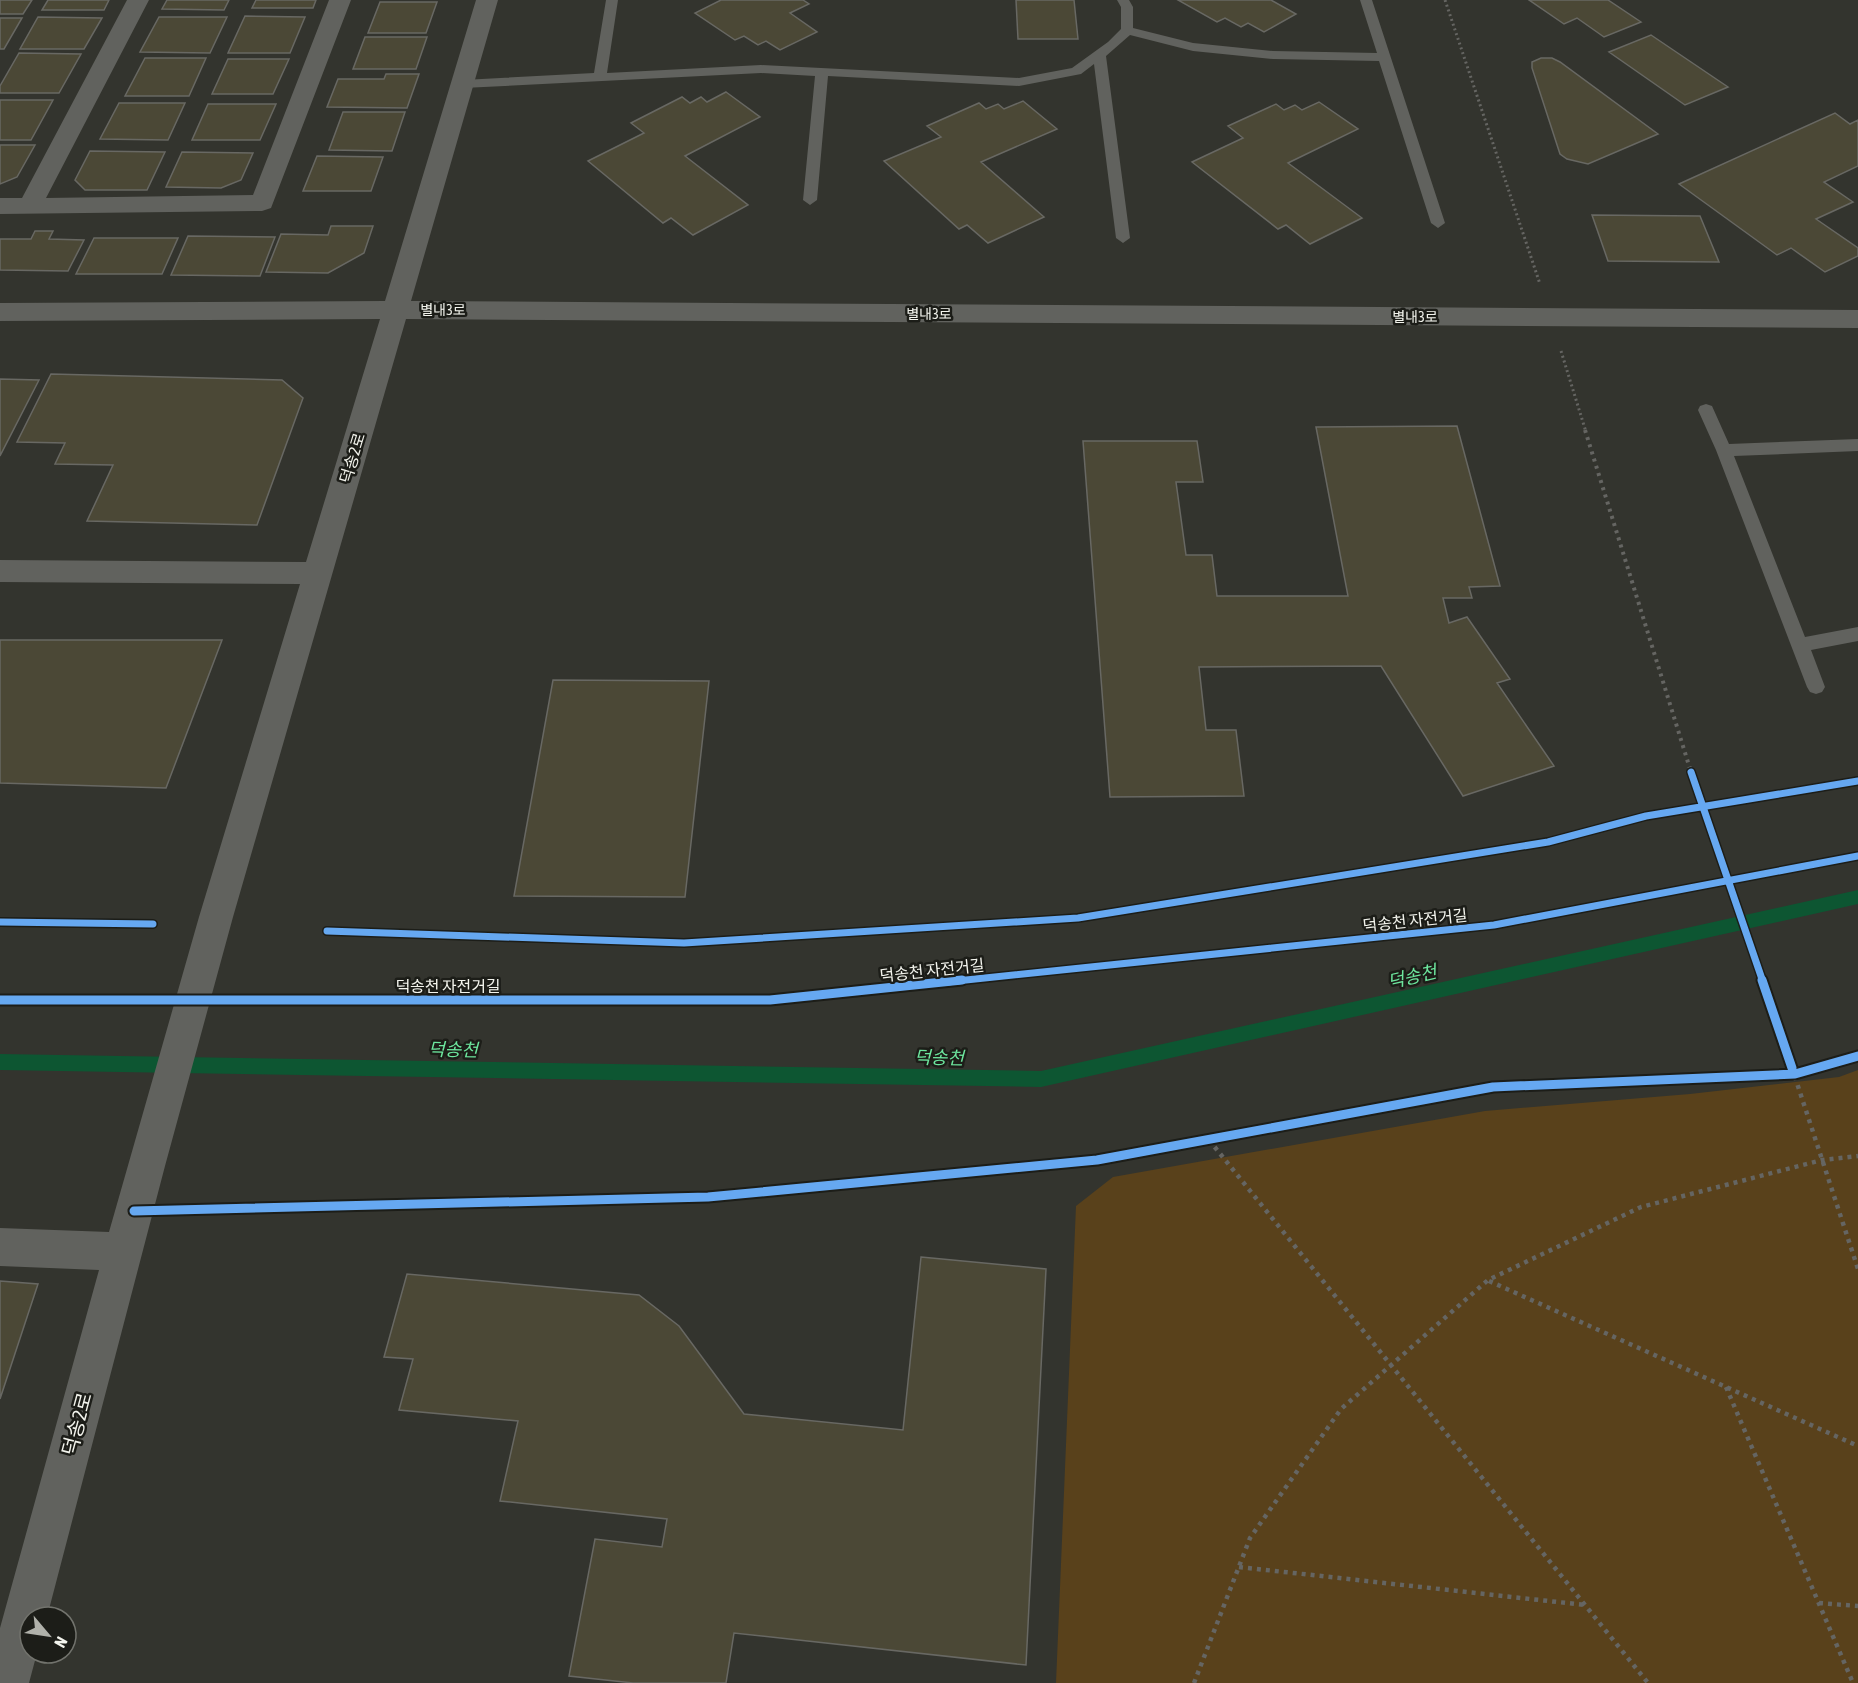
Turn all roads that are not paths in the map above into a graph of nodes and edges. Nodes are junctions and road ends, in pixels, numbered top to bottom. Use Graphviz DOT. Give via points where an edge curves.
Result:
graph roads {
  1 [pos="138,0"];
  2 [pos="340,0"];
  3 [pos="487,0"];
  4 [pos="612,0"];
  5 [pos="1123,0"];
  6 [pos="1366,0"];
  7 [pos="1126,30"];
  8 [pos="1100,56"];
  9 [pos="1385,57"];
  10 [pos="822,71"];
  11 [pos="600,78"];
  12 [pos="463,84"];
  13 [pos="810,200"];
  14 [pos="0,206"];
  15 [pos="30,206"];
  16 [pos="1438,223"];
  17 [pos="1123,238"];
  18 [pos="396,310"];
  19 [pos="0,312"];
  20 [pos="1858,319"];
  21 [pos="1706,410"];
  22 [pos="1858,445"];
  23 [pos="1724,450"];
  24 [pos="0,572"];
  25 [pos="318,573"];
  26 [pos="1858,634"];
  27 [pos="1800,645"];
  28 [pos="1816,687"];
  29 [pos="0,1248"];
  30 [pos="123,1252"];
  31 [pos="7,1683"];
  1 -- 15 [label="street"];
  2 -- 15 [label="street" via="262,203"];
  3 -- 12 [label="street, 덕송2로"];
  4 -- 11 [label="lane"];
  5 -- 7 [label="lane" via="1127,7"];
  6 -- 9 [label="lane"];
  7 -- 8 [label="lane"];
  7 -- 9 [label="lane" via="1193,47 1262,54"];
  8 -- 10 [label="lane" via="1076,71 1019,82"];
  8 -- 17 [label="lane"];
  9 -- 16 [label="lane"];
  10 -- 11 [label="lane" via="760,69"];
  10 -- 13 [label="lane"];
  11 -- 12 [label="lane"];
  12 -- 18 [label="street, 덕송2로"];
  14 -- 15 [label="street"];
  18 -- 19 [label="street, 별내3로"];
  18 -- 20 [label="street, 별내3로"];
  18 -- 25 [label="street, 덕송2로"];
  21 -- 23 [label="lane"];
  22 -- 23 [label="lane"];
  23 -- 27 [label="lane"];
  24 -- 25 [label="street"];
  25 -- 30 [label="street, 덕송2로" via="216,917"];
  26 -- 27 [label="lane"];
  27 -- 28 [label="lane"];
  29 -- 30 [label="street"];
  30 -- 31 [label="street, 덕송2로"];
}
